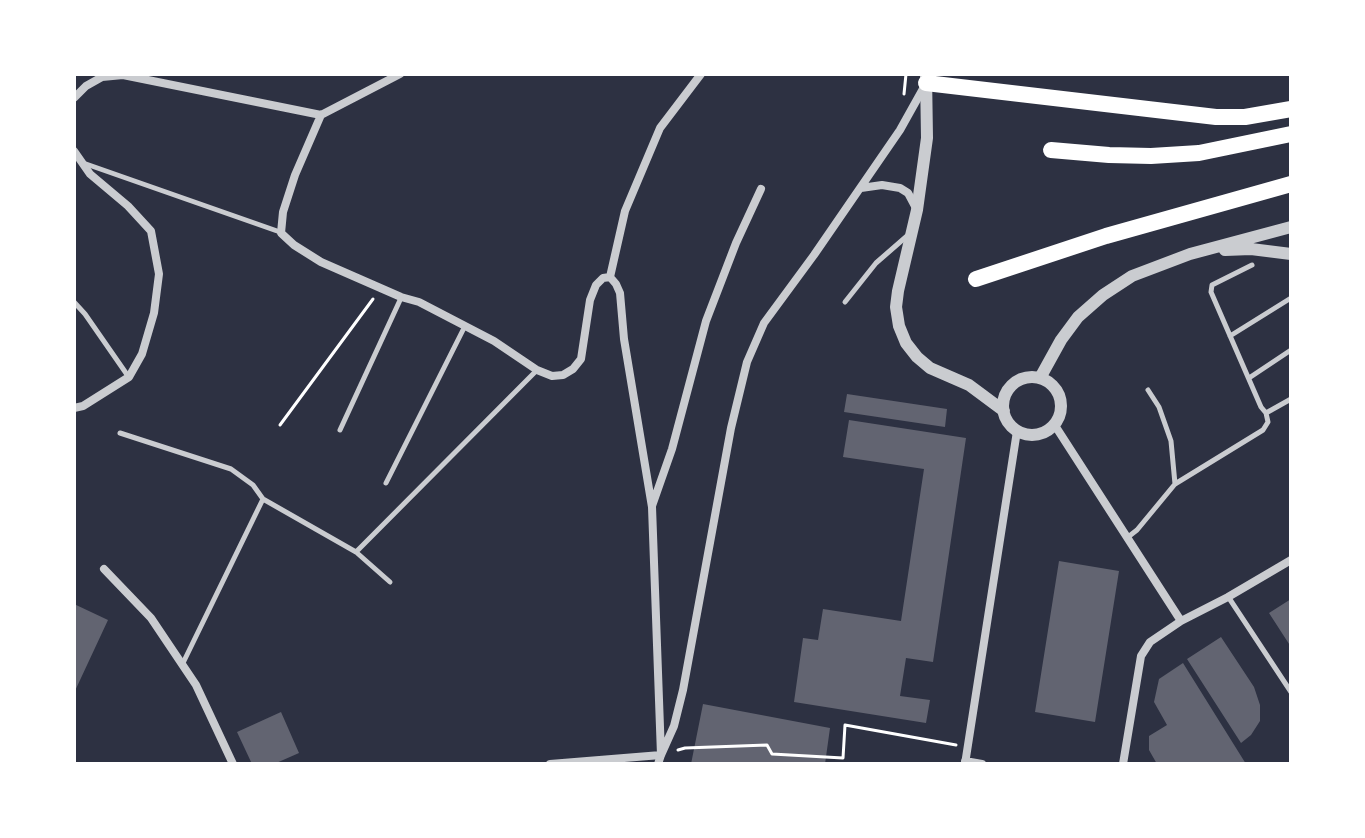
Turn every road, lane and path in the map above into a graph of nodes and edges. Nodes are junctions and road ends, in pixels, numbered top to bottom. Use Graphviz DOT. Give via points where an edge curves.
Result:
graph roads {
  1 [pos="400,74"];
  2 [pos="701,74"];
  3 [pos="926,78"];
  4 [pos="74,98"];
  5 [pos="1291,109"];
  6 [pos="321,115"];
  7 [pos="1291,134"];
  8 [pos="1051,150"];
  9 [pos="74,151"];
  10 [pos="81,162"];
  11 [pos="1291,184"];
  12 [pos="861,188"];
  13 [pos="761,189"];
  14 [pos="917,210"];
  15 [pos="1291,227"];
  16 [pos="281,233"];
  17 [pos="910,233"];
  18 [pos="1190,254"];
  19 [pos="1291,254"];
  20 [pos="1252,265"];
  21 [pos="610,277"];
  22 [pos="976,279"];
  23 [pos="381,288"];
  24 [pos="401,297"];
  25 [pos="1291,298"];
  26 [pos="74,302"];
  27 [pos="845,302"];
  28 [pos="465,326"];
  29 [pos="1230,336"];
  30 [pos="1291,350"];
  31 [pos="537,370"];
  32 [pos="129,377"];
  33 [pos="1040,378"];
  34 [pos="1249,378"];
  35 [pos="1148,390"];
  36 [pos="1291,399"];
  37 [pos="74,408"];
  38 [pos="1004,411"];
  39 [pos="1266,413"];
  40 [pos="1054,424"];
  41 [pos="280,425"];
  42 [pos="340,430"];
  43 [pos="1017,431"];
  44 [pos="120,433"];
  45 [pos="386,483"];
  46 [pos="1175,484"];
  47 [pos="263,499"];
  48 [pos="652,507"];
  49 [pos="1127,537"];
  50 [pos="356,552"];
  51 [pos="1291,560"];
  52 [pos="104,569"];
  53 [pos="390,582"];
  54 [pos="1228,597"];
  55 [pos="1181,621"];
  56 [pos="182,666"];
  57 [pos="1291,692"];
  58 [pos="967,747"];
  59 [pos="659,759"];
  60 [pos="965,762"];
  61 [pos="233,764"];
  62 [pos="550,764"];
  63 [pos="982,764"];
  64 [pos="1123,764"];
  1 -- 6 [label="street"];
  2 -- 21 [label="street" via="660,128 625,211"];
  3 -- 5 [label="main road" via="1204,117"];
  3 -- 12 [label="street" via="900,130"];
  3 -- 14 [label="street" via="927,138"];
  4 -- 6 [label="street" via="102,77 123,75"];
  6 -- 16 [label="street" via="295,175"];
  7 -- 8 [label="main road" via="1175,154"];
  9 -- 10 [label="street"];
  10 -- 16 [label="lane"];
  10 -- 32 [label="street" via="151,231 159,274 156,300 142,354"];
  11 -- 22 [label="main road"];
  12 -- 14 [label="street" via="900,188"];
  12 -- 59 [label="street" via="764,323 747,362 683,690"];
  13 -- 48 [label="street" via="706,321"];
  14 -- 17 [label="street"];
  15 -- 18 [label="street"];
  16 -- 23 [label="street" via="321,262"];
  17 -- 27 [label="lane" via="876,263"];
  17 -- 38 [label="street" via="896,307 906,343 930,368 969,385"];
  18 -- 19 [label="street" via="1251,249"];
  18 -- 33 [label="street" via="1132,276 1103,295 1078,317"];
  20 -- 29 [label="lane" via="1210,288"];
  21 -- 31 [label="street" via="596,285 590,300 581,359 563,375"];
  21 -- 48 [label="street" via="620,293"];
  23 -- 24 [label="street"];
  23 -- 41 [label="path"];
  24 -- 28 [label="street"];
  24 -- 42 [label="lane"];
  25 -- 29 [label="lane"];
  26 -- 32 [label="lane"];
  28 -- 31 [label="street"];
  28 -- 45 [label="lane"];
  29 -- 34 [label="lane"];
  30 -- 34 [label="lane"];
  31 -- 50 [label="lane"];
  32 -- 37 [label="street"];
  33 -- 38 [label="street" via="1013,385"];
  33 -- 40 [label="street" via="1059,397"];
  34 -- 39 [label="lane"];
  35 -- 46 [label="lane" via="1171,441"];
  36 -- 39 [label="lane"];
  38 -- 43 [label="street"];
  39 -- 46 [label="lane" via="1263,430"];
  40 -- 43 [label="street" via="1033,435"];
  40 -- 49 [label="street"];
  43 -- 58 [label="street"];
  44 -- 47 [label="lane" via="231,469"];
  46 -- 49 [label="lane"];
  47 -- 50 [label="lane"];
  47 -- 56 [label="lane"];
  48 -- 59 [label="street"];
  49 -- 55 [label="street"];
  50 -- 53 [label="lane"];
  51 -- 54 [label="street"];
  52 -- 56 [label="street" via="151,618"];
  54 -- 55 [label="street"];
  54 -- 57 [label="lane"];
  55 -- 64 [label="street" via="1150,642 1141,656"];
  56 -- 61 [label="street"];
  58 -- 59 [label="path" via="845,725 843,758 772,754 767,745 685,748"];
  58 -- 60 [label="street"];
  59 -- 62 [label="street"];
  60 -- 63 [label="street"];
}
